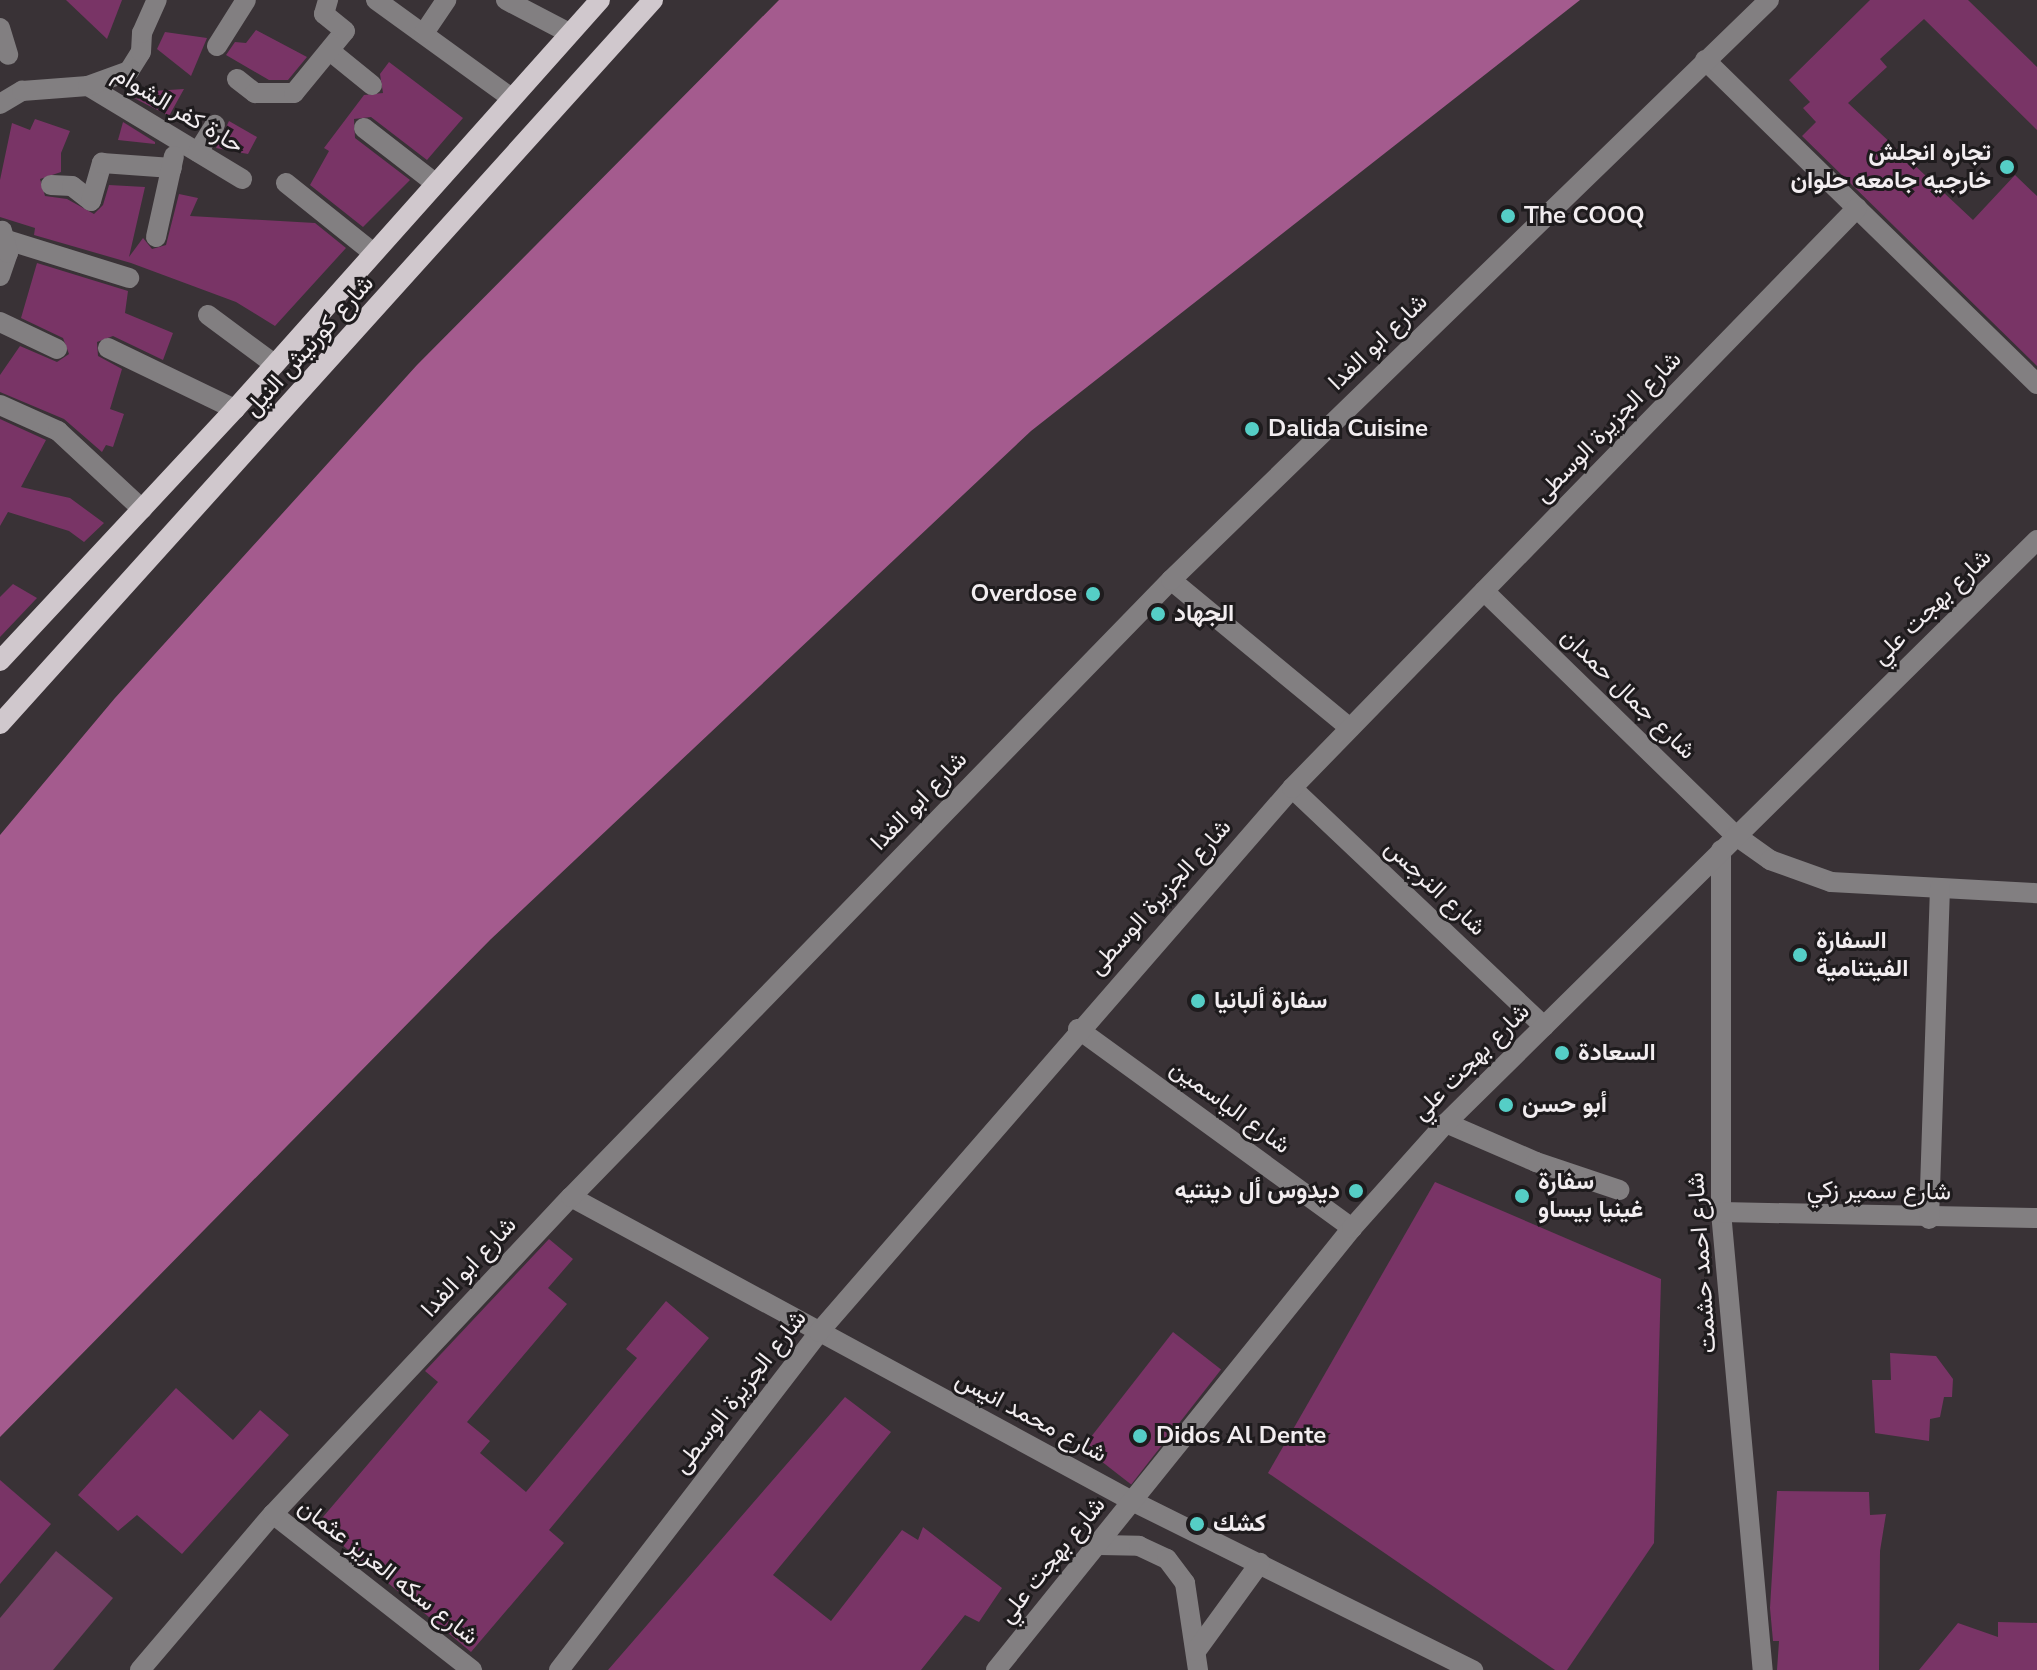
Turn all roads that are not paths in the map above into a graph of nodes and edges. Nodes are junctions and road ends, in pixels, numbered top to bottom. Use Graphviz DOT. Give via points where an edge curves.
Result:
graph roads {
  1 [pos="157,0"];
  2 [pos="246,0"];
  3 [pos="328,0"];
  4 [pos="376,0"];
  5 [pos="446,0"];
  6 [pos="506,0"];
  7 [pos="600,0"];
  8 [pos="653,0"];
  9 [pos="1769,0"];
  10 [pos="0,28"];
  11 [pos="424,33"];
  12 [pos="569,33"];
  13 [pos="217,46"];
  14 [pos="330,51"];
  15 [pos="8,55"];
  16 [pos="1705,60"];
  17 [pos="237,79"];
  18 [pos="372,85"];
  19 [pos="88,86"];
  20 [pos="510,97"];
  21 [pos="0,104"];
  22 [pos="215,125"];
  23 [pos="364,128"];
  24 [pos="178,140"];
  25 [pos="198,152"];
  26 [pos="172,168"];
  27 [pos="242,179"];
  28 [pos="286,183"];
  29 [pos="435,183"];
  30 [pos="51,185"];
  31 [pos="1857,208"];
  32 [pos="4,235"];
  33 [pos="156,237"];
  34 [pos="372,252"];
  35 [pos="0,276"];
  36 [pos="129,278"];
  37 [pos="208,315"];
  38 [pos="0,322"];
  39 [pos="108,348"];
  40 [pos="57,349"];
  41 [pos="274,364"];
  42 [pos="2037,384"];
  43 [pos="0,405"];
  44 [pos="235,409"];
  45 [pos="142,509"];
  46 [pos="2037,540"];
  47 [pos="1171,580"];
  48 [pos="1484,591"];
  49 [pos="0,661"];
  50 [pos="0,724"];
  51 [pos="1350,728"];
  52 [pos="1292,788"];
  53 [pos="1735,835"];
  54 [pos="1721,850"];
  55 [pos="1940,888"];
  56 [pos="2037,893"];
  57 [pos="1544,1026"];
  58 [pos="1078,1029"];
  59 [pos="1446,1123"];
  60 [pos="1619,1190"];
  61 [pos="571,1197"];
  62 [pos="1721,1212"];
  63 [pos="2037,1218"];
  64 [pos="1929,1219"];
  65 [pos="1352,1228"];
  66 [pos="819,1332"];
  67 [pos="1132,1501"];
  68 [pos="273,1514"];
  69 [pos="1100,1545"];
  70 [pos="1260,1563"];
  71 [pos="1197,1661"];
  72 [pos="140,1670"];
  73 [pos="472,1670"];
  74 [pos="559,1670"];
  75 [pos="996,1670"];
  76 [pos="1473,1670"];
  77 [pos="1763,1670"];
  1 -- 19 [label="street" via="142,33 141,52 129,71"];
  2 -- 13 [label="street"];
  3 -- 14 [label="street" via="324,14 345,31"];
  4 -- 11 [label="street"];
  5 -- 11 [label="street"];
  6 -- 12 [label="street"];
  7 -- 12 [label="main road, شارع كورنيش النيل"];
  8 -- 50 [label="main road, شارع كورنيش النيل"];
  9 -- 16 [label="street, شارع ابو الفدا"];
  10 -- 15 [label="street"];
  11 -- 20 [label="street"];
  12 -- 20 [label="main road, شارع كورنيش النيل"];
  14 -- 17 [label="street" via="294,93 255,93"];
  14 -- 18 [label="street"];
  16 -- 31 [label="street"];
  16 -- 47 [label="street, شارع ابو الفدا"];
  19 -- 21 [label="street" via="22,91"];
  19 -- 24 [label="street, حارة كفر الشوام"];
  20 -- 29 [label="main road, شارع كورنيش النيل"];
  22 -- 25 [label="street"];
  23 -- 29 [label="street"];
  24 -- 25 [label="street, حارة كفر الشوام"];
  24 -- 26 [label="street"];
  25 -- 27 [label="street, حارة كفر الشوام"];
  26 -- 30 [label="street" via="102,163 91,201 72,186"];
  26 -- 33 [label="street"];
  28 -- 34 [label="street"];
  29 -- 34 [label="main road, شارع كورنيش النيل"];
  31 -- 42 [label="street"];
  31 -- 48 [label="street, شارع الجزيرة الوسطى"];
  32 -- 35 [label="street"];
  32 -- 36 [label="street"];
  34 -- 41 [label="main road, شارع كورنيش النيل"];
  37 -- 41 [label="street"];
  38 -- 40 [label="street"];
  39 -- 44 [label="street"];
  41 -- 44 [label="main road, شارع كورنيش النيل"];
  43 -- 45 [label="street" via="58,431"];
  44 -- 45 [label="main road, شارع كورنيش النيل"];
  45 -- 49 [label="main road, شارع كورنيش النيل"];
  46 -- 53 [label="street, شارع بهجت علي"];
  47 -- 51 [label="street"];
  47 -- 61 [label="street, شارع ابو الفدا"];
  48 -- 51 [label="street, شارع الجزيرة الوسطى"];
  48 -- 53 [label="street, شارع جمال حمدان"];
  51 -- 52 [label="street, شارع الجزيرة الوسطى"];
  52 -- 57 [label="street, شارع النرجس"];
  52 -- 58 [label="street, شارع الجزيرة الوسطى"];
  53 -- 54 [label="street, شارع بهجت علي"];
  53 -- 55 [label="street, شارع جمال حمدان" via="1770,860 1810,877"];
  54 -- 57 [label="street, شارع بهجت علي"];
  54 -- 62 [label="street, شارع احمد حشمت"];
  55 -- 56 [label="street, شارع جمال حمدان"];
  55 -- 64 [label="street"];
  57 -- 59 [label="street, شارع بهجت علي"];
  58 -- 65 [label="street, شارع الياسمين"];
  58 -- 66 [label="street, شارع الجزيرة الوسطى"];
  59 -- 60 [label="street"];
  59 -- 65 [label="street, شارع بهجت علي"];
  61 -- 66 [label="street, شارع محمد انيس"];
  61 -- 68 [label="street, شارع ابو الفدا"];
  62 -- 64 [label="street, شارع سمير زكي"];
  62 -- 77 [label="street, شارع احمد حشمت"];
  63 -- 64 [label="street, شارع سمير زكي"];
  65 -- 67 [label="street, شارع بهجت علي"];
  66 -- 67 [label="street, شارع محمد انيس"];
  66 -- 74 [label="street, شارع الجزيرة الوسطى"];
  67 -- 69 [label="street, شارع بهجت علي"];
  67 -- 70 [label="street, شارع محمد انيس"];
  68 -- 72 [label="street, شارع ابو الفدا"];
  68 -- 73 [label="street, شارع سكه العزيز عثمان"];
  69 -- 71 [label="street" via="1139,1546 1167,1559 1185,1583"];
  69 -- 75 [label="street, شارع بهجت علي"];
  70 -- 71 [label="street"];
  70 -- 76 [label="street, شارع محمد انيس"];
}
